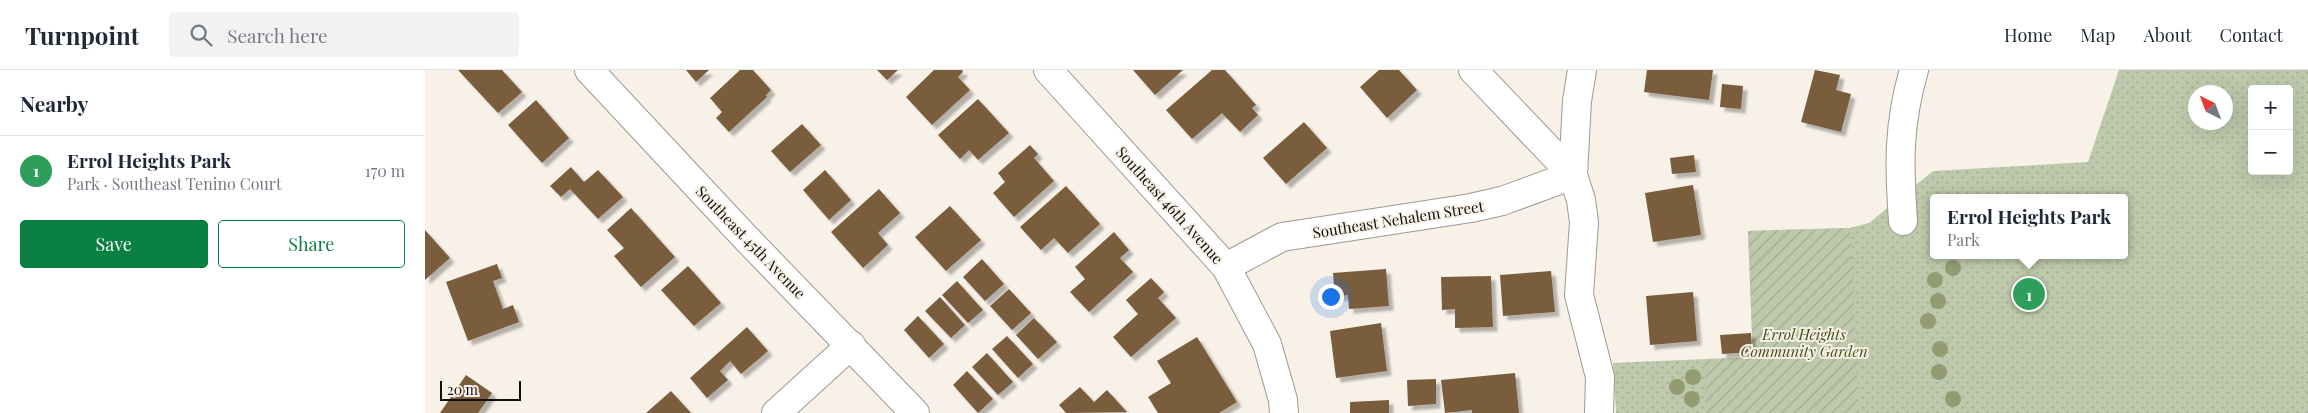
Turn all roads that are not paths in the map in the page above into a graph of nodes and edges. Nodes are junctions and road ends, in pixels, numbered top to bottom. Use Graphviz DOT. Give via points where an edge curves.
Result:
graph roads {
  1 [pos="589,70"];
  2 [pos="1048,70"];
  3 [pos="1473,70"];
  4 [pos="1583,70"];
  5 [pos="1914,70"];
  6 [pos="1573,175"];
  7 [pos="1903,221"];
  8 [pos="1226,267"];
  9 [pos="851,345"];
  10 [pos="776,413"];
  11 [pos="915,413"];
  12 [pos="1284,413"];
  13 [pos="1599,413"];
  1 -- 9 [label="street, Southeast 45th Avenue"];
  2 -- 8 [label="street, Southeast 46th Avenue"];
  3 -- 6 [label="street"];
  4 -- 6 [label="street" via="1577,101"];
  5 -- 7 [label="street" via="1901,126 1899,172"];
  6 -- 8 [label="street, Southeast Nehalem Street" via="1511,198 1471,208 1283,237"];
  6 -- 13 [label="street" via="1584,222 1579,295 1600,377"];
  8 -- 12 [label="street, Southeast 46th Avenue" via="1267,344"];
  9 -- 10 [label="street"];
  9 -- 11 [label="street, Southeast 45th Avenue"];
}
